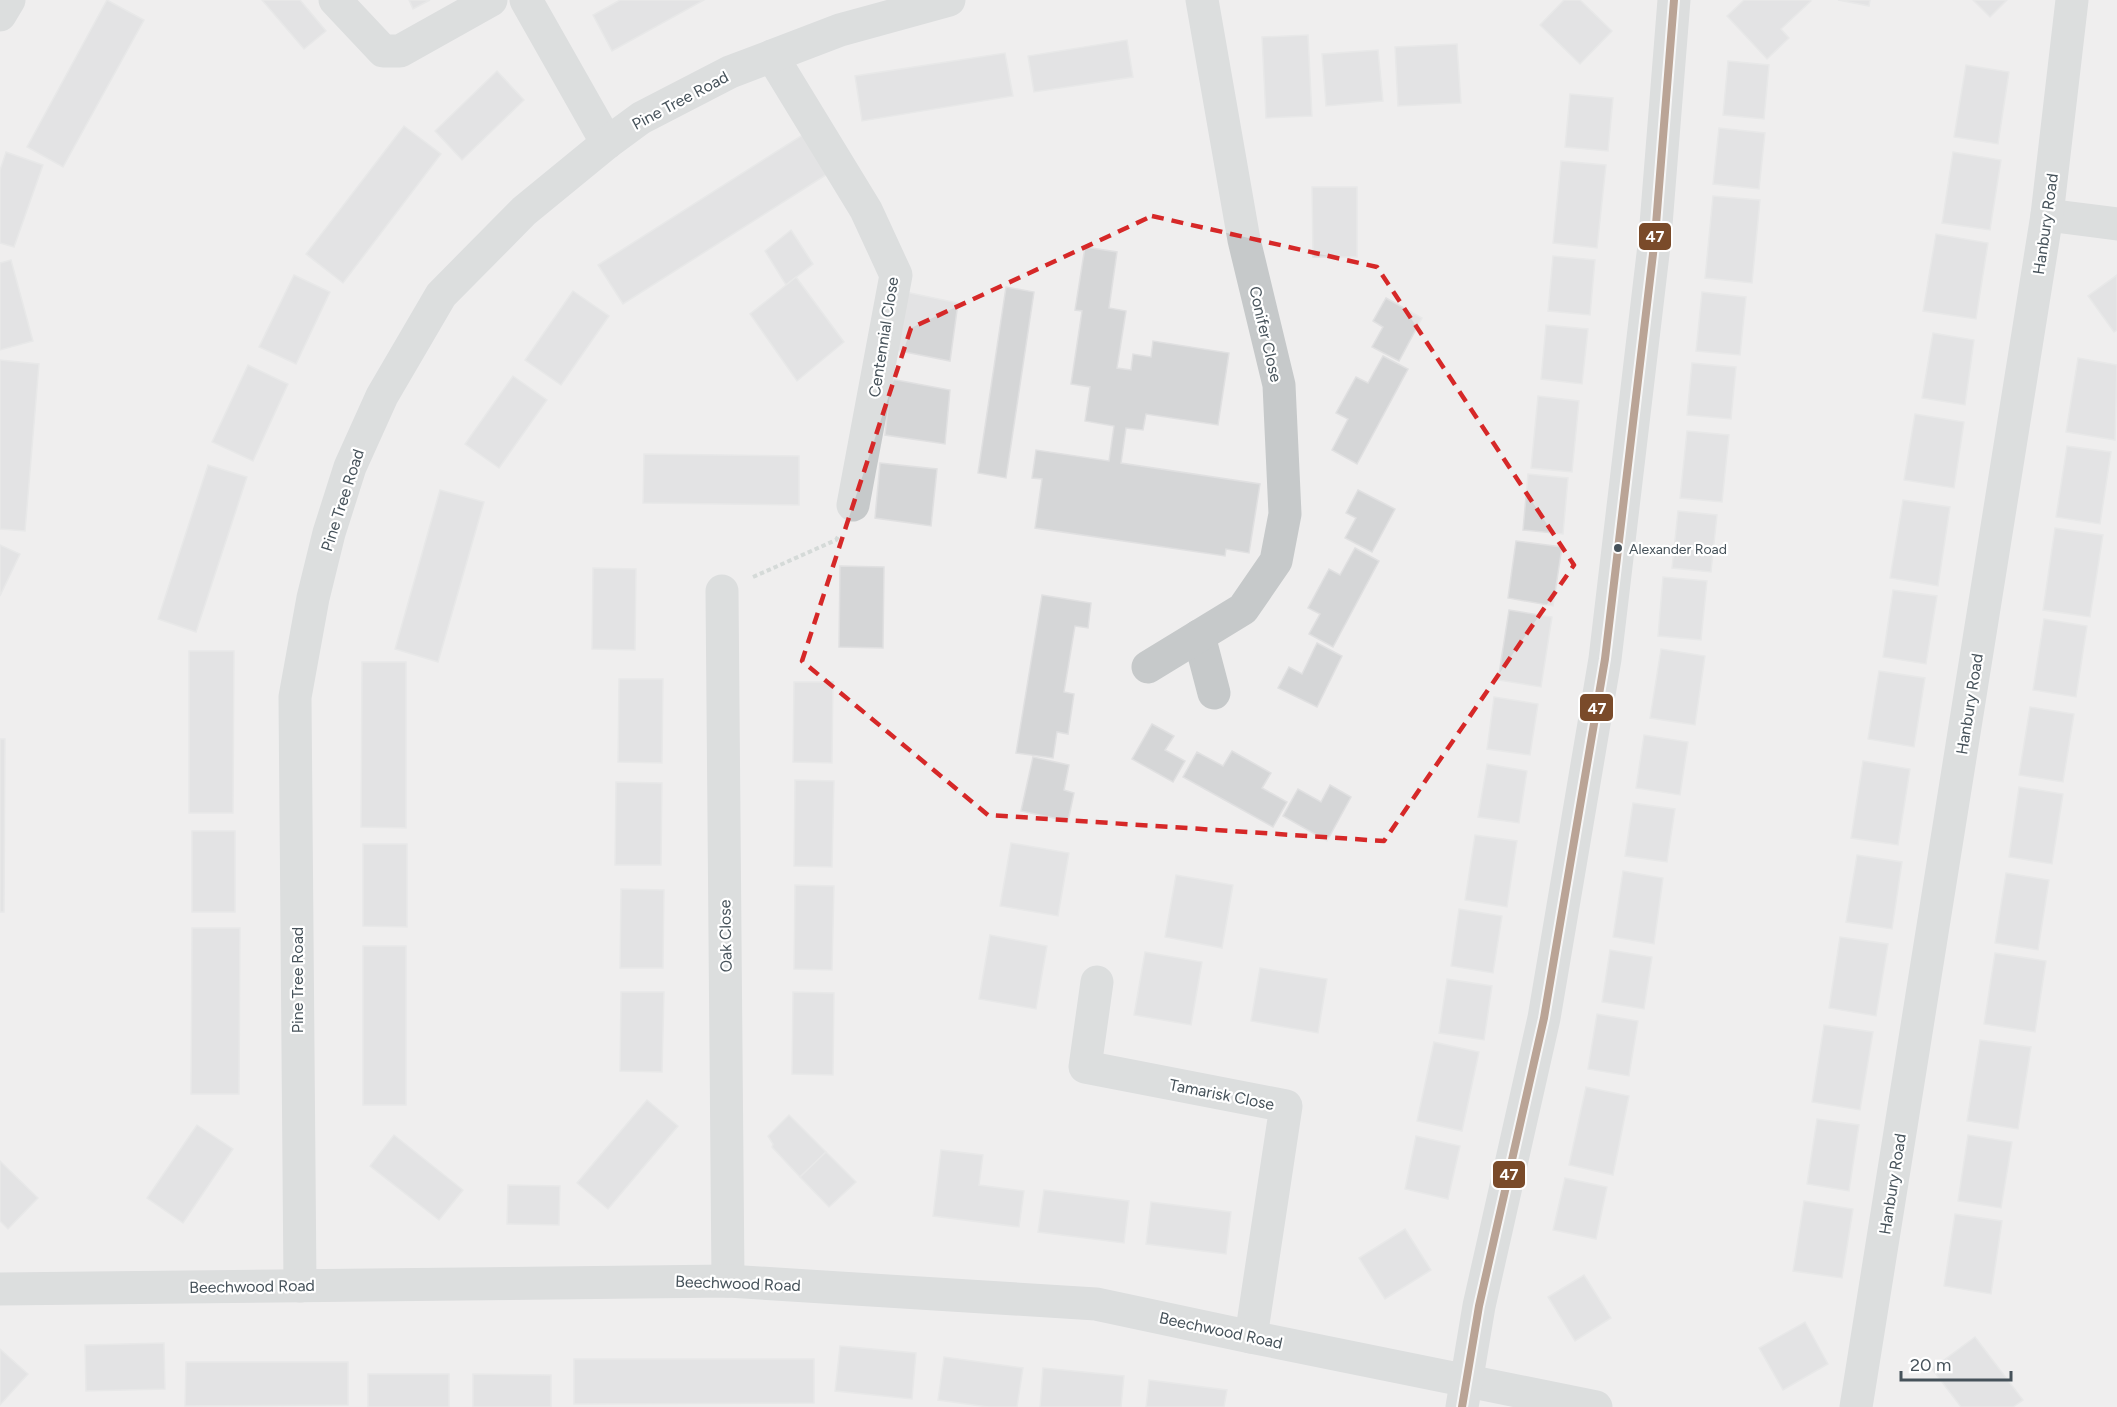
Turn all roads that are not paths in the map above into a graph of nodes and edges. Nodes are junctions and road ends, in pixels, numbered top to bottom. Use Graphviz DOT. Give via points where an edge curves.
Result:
graph roads {
  1 [pos="9,0"];
  2 [pos="335,0"];
  3 [pos="491,0"];
  4 [pos="526,0"];
  5 [pos="1202,0"];
  6 [pos="1674,0"];
  7 [pos="2072,0"];
  8 [pos="939,1"];
  9 [pos="0,15"];
  10 [pos="772,56"];
  11 [pos="607,143"];
  12 [pos="2047,215"];
  13 [pos="2117,224"];
  14 [pos="853,505"];
  15 [pos="722,591"];
  16 [pos="1199,636"];
  17 [pos="1148,667"];
  18 [pos="1214,693"];
  19 [pos="1097,982"];
  20 [pos="728,1281"];
  21 [pos="300,1286"];
  22 [pos="0,1289"];
  23 [pos="1251,1337"];
  24 [pos="1465,1394"];
  25 [pos="1596,1407"];
  26 [pos="1856,1407"];
  1 -- 9 [label="street"];
  2 -- 3 [label="street" via="383,51 400,51"];
  4 -- 11 [label="street"];
  5 -- 16 [label="street, Conifer Close" via="1244,240 1279,385 1285,514 1276,561 1243,609"];
  6 -- 24 [label="street" via="1655,237 1605,659 1544,1018 1479,1306"];
  7 -- 12 [label="street, Hanbury Road"];
  8 -- 10 [label="street, Pine Tree Road" via="840,30"];
  10 -- 11 [label="street, Pine Tree Road" via="730,72 641,118"];
  10 -- 14 [label="street, Centennial Close" via="866,210 896,275"];
  11 -- 21 [label="street, Pine Tree Road" via="524,211 441,295 382,396 350,467 329,533 295,697"];
  12 -- 13 [label="street"];
  12 -- 26 [label="street, Hanbury Road"];
  15 -- 20 [label="street, Oak Close"];
  16 -- 17 [label="street, Conifer Close"];
  16 -- 18 [label="street"];
  19 -- 23 [label="street, Tamarisk Close" via="1085,1067 1286,1106"];
  20 -- 21 [label="street, Beechwood Road"];
  20 -- 23 [label="street, Beechwood Road" via="1096,1304"];
  21 -- 22 [label="street, Beechwood Road"];
  23 -- 24 [label="street, Beechwood Road"];
  24 -- 25 [label="street, Beechwood Road"];
}
